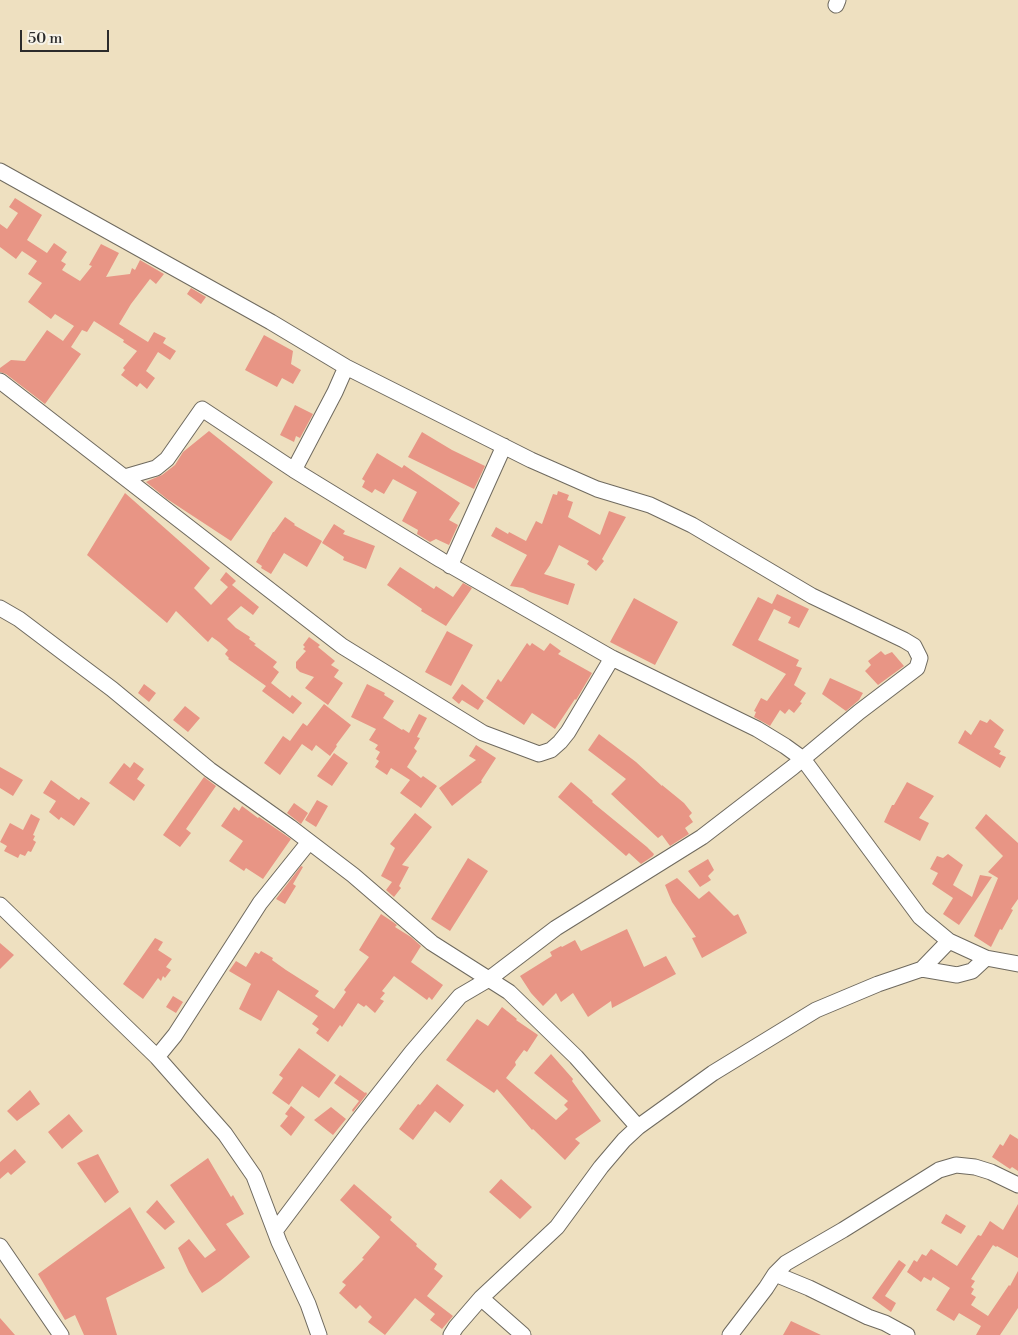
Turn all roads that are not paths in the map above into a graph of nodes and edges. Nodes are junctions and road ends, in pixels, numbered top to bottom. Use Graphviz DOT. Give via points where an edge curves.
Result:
graph roads {
  1 [pos="0,171"];
  2 [pos="346,367"];
  3 [pos="0,380"];
  4 [pos="504,446"];
  5 [pos="294,470"];
  6 [pos="126,478"];
  7 [pos="450,566"];
  8 [pos="0,608"];
  9 [pos="612,658"];
  10 [pos="802,759"];
  11 [pos="309,842"];
  12 [pos="0,905"];
  13 [pos="949,940"];
  14 [pos="986,958"];
  15 [pos="1018,964"];
  16 [pos="922,969"];
  17 [pos="488,979"];
  18 [pos="157,1057"];
  19 [pos="638,1127"];
  20 [pos="1018,1185"];
  21 [pos="275,1231"];
  22 [pos="0,1246"];
  23 [pos="775,1274"];
  24 [pos="481,1298"];
  25 [pos="62,1335"];
  26 [pos="319,1335"];
  27 [pos="451,1335"];
  28 [pos="523,1335"];
  29 [pos="730,1335"];
  30 [pos="907,1335"];
  1 -- 2 [label="street"];
  2 -- 4 [label="street"];
  2 -- 5 [label="street"];
  3 -- 6 [label="street"];
  4 -- 7 [label="street"];
  4 -- 10 [label="street" via="597,488 650,505 692,525 812,596 914,646 920,658 917,668"];
  5 -- 6 [label="street" via="202,409 168,459 156,468"];
  5 -- 7 [label="street"];
  6 -- 9 [label="street" via="342,646 484,733 530,751 539,754 560,742"];
  7 -- 9 [label="street"];
  8 -- 11 [label="street" via="64,652 210,770"];
  9 -- 10 [label="street" via="757,730"];
  10 -- 13 [label="street" via="920,918"];
  10 -- 17 [label="street" via="702,837 556,928"];
  11 -- 17 [label="street" via="432,943"];
  11 -- 18 [label="street" via="260,903 175,1035"];
  12 -- 18 [label="street"];
  13 -- 14 [label="street"];
  13 -- 16 [label="street"];
  14 -- 15 [label="street"];
  14 -- 16 [label="street" via="972,972 957,975"];
  16 -- 19 [label="street" via="816,1010 713,1073"];
  17 -- 19 [label="street" via="509,992 555,1036"];
  17 -- 21 [label="street" via="460,996 412,1052"];
  18 -- 21 [label="street" via="225,1134 254,1176"];
  19 -- 24 [label="street" via="602,1167 557,1227"];
  20 -- 23 [label="street" via="975,1167 956,1164 939,1170 786,1263"];
  21 -- 26 [label="street"];
  22 -- 25 [label="street"];
  23 -- 29 [label="street"];
  23 -- 30 [label="street"];
  24 -- 27 [label="street"];
  24 -- 28 [label="street"];
}
